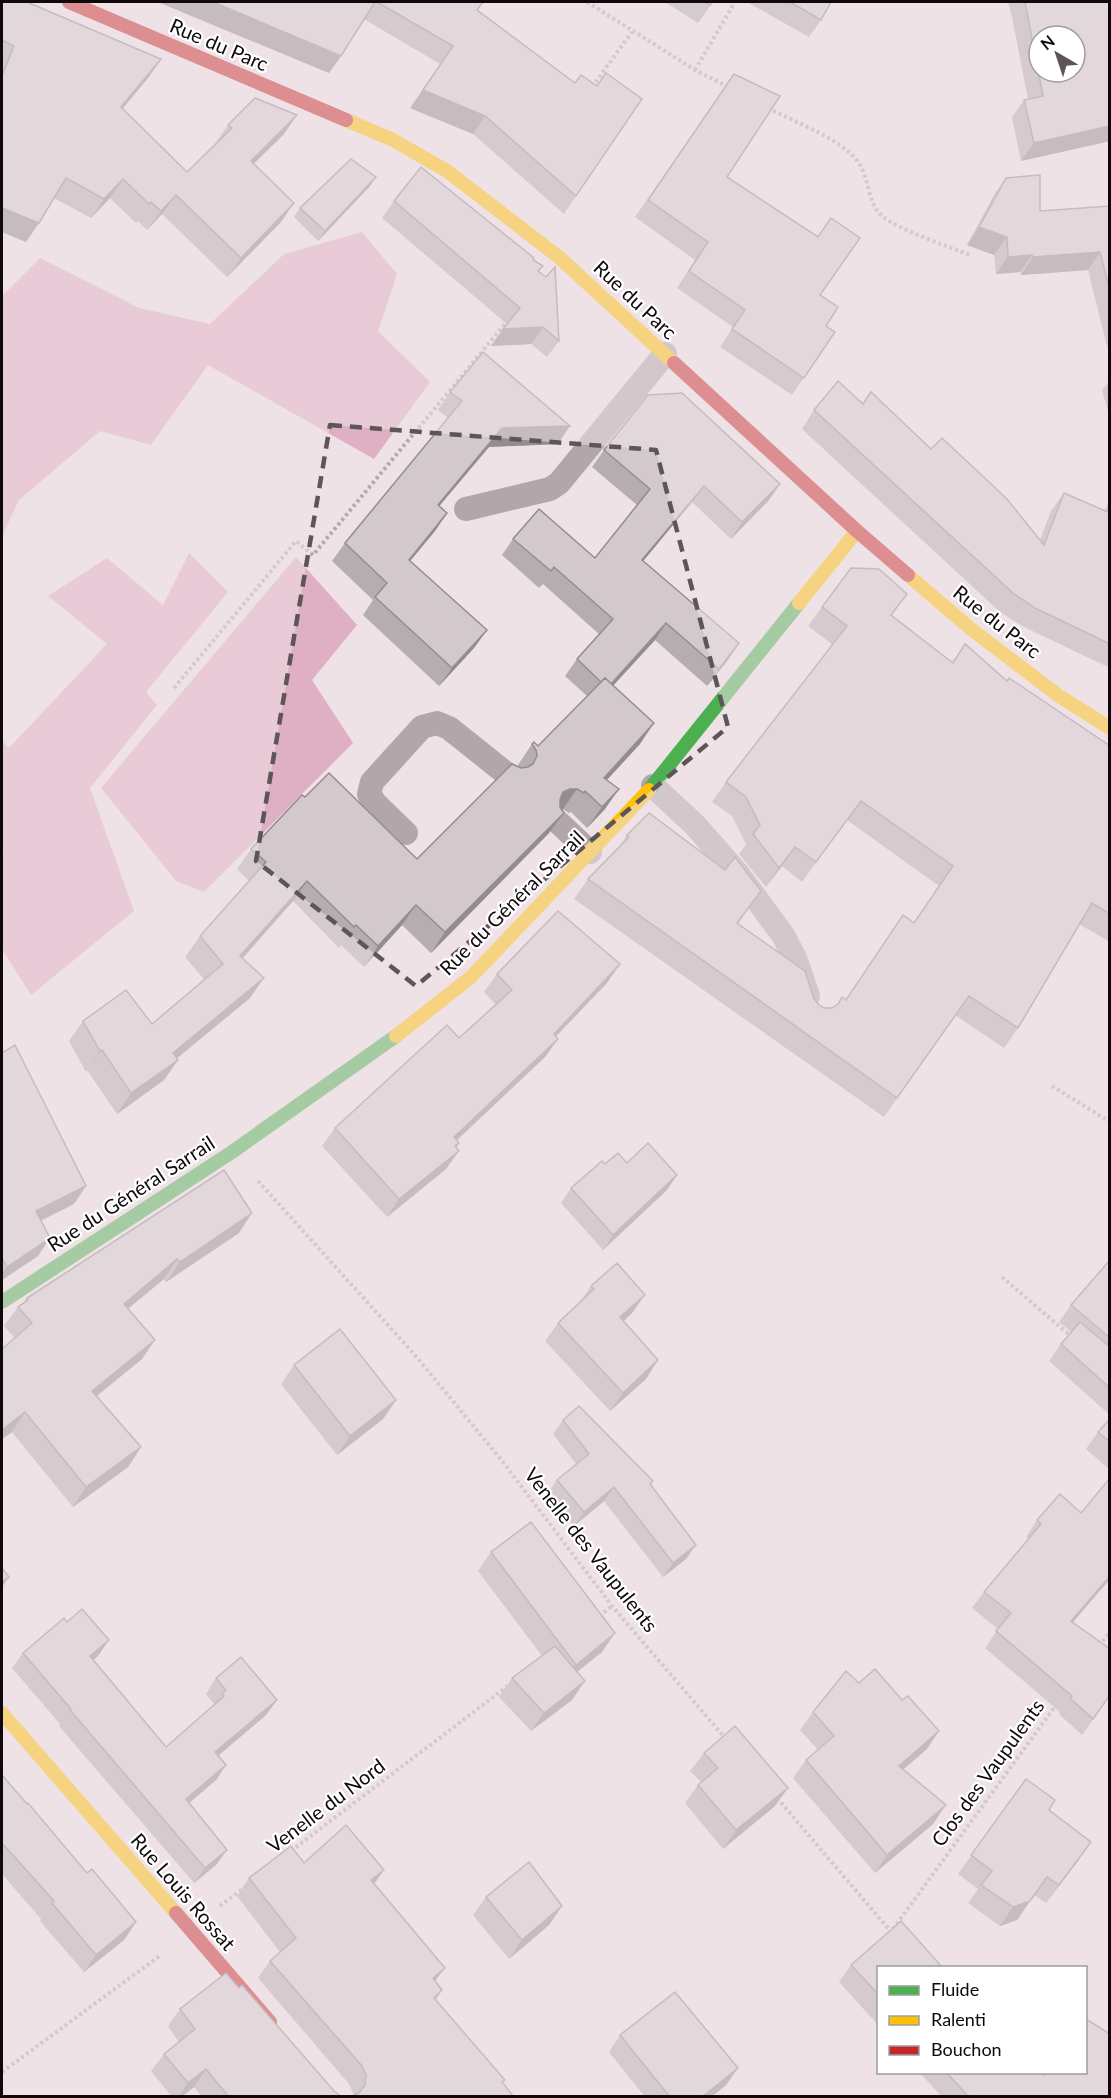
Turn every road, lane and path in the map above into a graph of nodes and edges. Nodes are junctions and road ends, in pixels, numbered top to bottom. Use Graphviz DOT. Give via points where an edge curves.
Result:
graph roads {
  1 [pos="69,2"];
  2 [pos="587,2"];
  3 [pos="735,2"];
  4 [pos="632,32"];
  5 [pos="694,70"];
  6 [pos="592,88"];
  7 [pos="734,91"];
  8 [pos="764,106"];
  9 [pos="970,255"];
  10 [pos="512,315"];
  11 [pos="664,354"];
  12 [pos="466,509"];
  13 [pos="857,531"];
  14 [pos="174,688"];
  15 [pos="1110,728"];
  16 [pos="508,775"];
  17 [pos="653,786"];
  18 [pos="559,823"];
  19 [pos="406,833"];
  20 [pos="590,852"];
  21 [pos="814,1014"];
  22 [pos="1052,1086"];
  23 [pos="1110,1122"];
  24 [pos="232,1152"];
  25 [pos="1002,1277"];
  26 [pos="2,1302"];
  27 [pos="1074,1339"];
  28 [pos="612,1606"];
  29 [pos="594,1620"];
  30 [pos="1110,1632"];
  31 [pos="1095,1651"];
  32 [pos="518,1678"];
  33 [pos="1060,1699"];
  34 [pos="2,1713"];
  35 [pos="729,1742"];
  36 [pos="775,1796"];
  37 [pos="291,1852"];
  38 [pos="253,1881"];
  39 [pos="189,1929"];
  40 [pos="891,1931"];
  41 [pos="898,1939"];
  42 [pos="281,2035"];
  43 [pos="2,2072"];
  1 -- 11 [label="street, Rue du Parc" via="393,140 447,171 560,258"];
  2 -- 4 [label="path"];
  3 -- 5 [label="path"];
  4 -- 5 [label="path"];
  4 -- 6 [label="path"];
  5 -- 7 [label="path"];
  8 -- 9 [label="path" via="844,147 859,162 881,215"];
  10 -- 14 [label="path" via="313,555 296,541"];
  11 -- 12 [label="lane" via="559,483 550,489"];
  11 -- 13 [label="street, Rue du Parc"];
  13 -- 15 [label="street, Rue du Parc" via="971,629 1059,696"];
  13 -- 17 [label="street, Rue du Général Sarrail"];
  16 -- 19 [label="lane" via="449,728 437,723 422,727 372,782 369,794"];
  17 -- 20 [label="street, Rue du Général Sarrail"];
  17 -- 21 [label="lane" via="695,825 738,874 783,935"];
  18 -- 20 [label="lane"];
  20 -- 24 [label="street, Rue du Général Sarrail" via="471,977 417,1021"];
  22 -- 23 [label="path"];
  24 -- 26 [label="street, Rue du Général Sarrail"];
  24 -- 28 [label="path, Venelle des Vaupulents" via="414,1354 503,1462"];
  25 -- 27 [label="path"];
  28 -- 29 [label="path"];
  28 -- 35 [label="path, Venelle des Vaupulents"];
  30 -- 31 [label="path"];
  32 -- 37 [label="path, Venelle du Nord"];
  33 -- 40 [label="path, Clos des Vaupulents"];
  34 -- 39 [label="street, Rue Louis Rossat"];
  36 -- 40 [label="path"];
  38 -- 39 [label="path"];
  39 -- 42 [label="street, Rue Louis Rossat"];
  39 -- 43 [label="path" via="172,1946"];
  40 -- 41 [label="path"];
}
